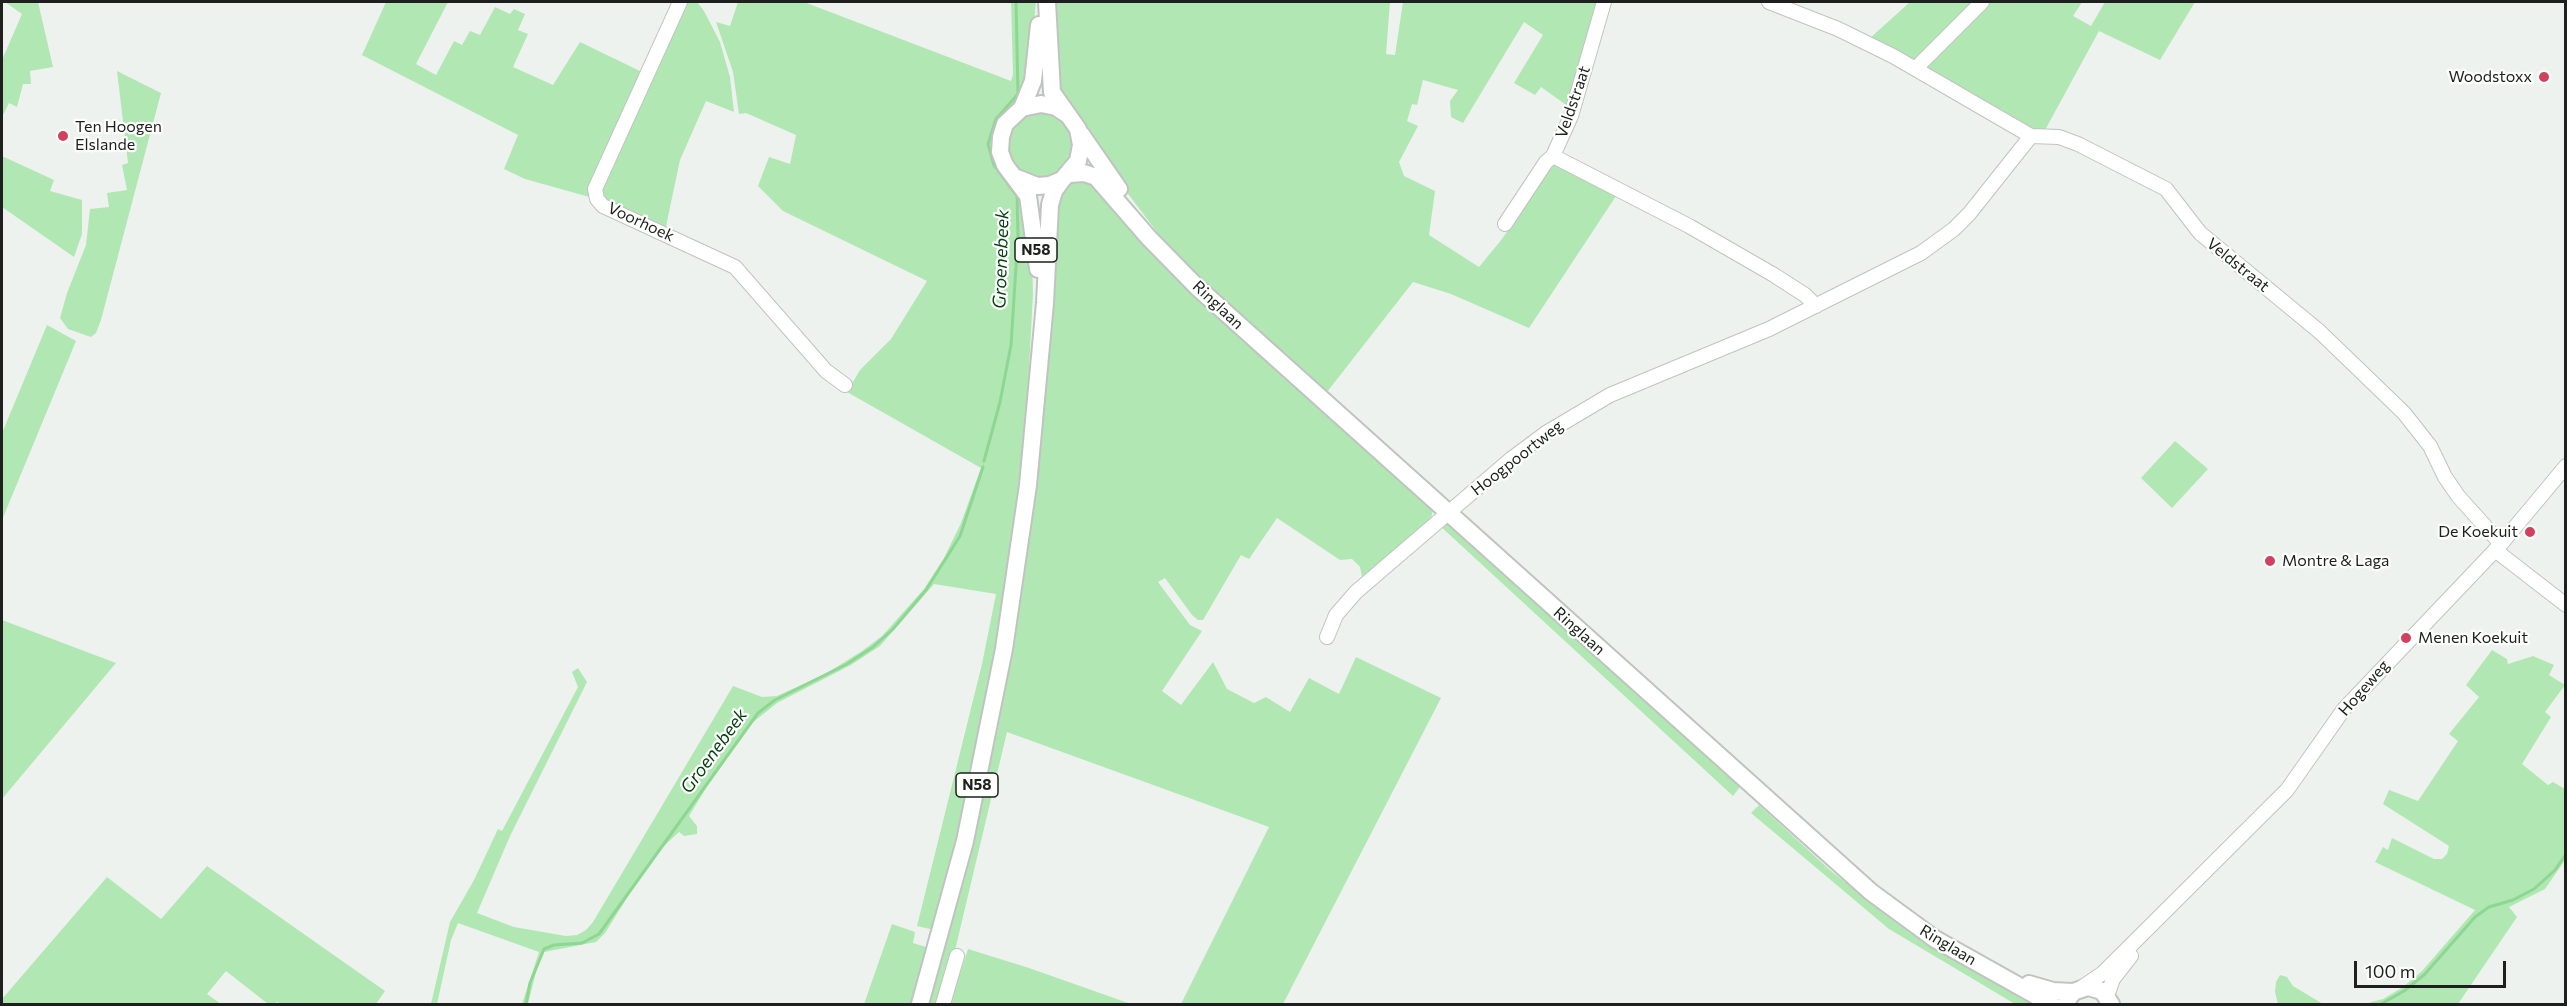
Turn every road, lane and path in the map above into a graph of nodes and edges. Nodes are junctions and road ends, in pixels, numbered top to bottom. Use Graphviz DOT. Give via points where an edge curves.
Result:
graph roads {
  1 [pos="680,2"];
  2 [pos="1041,2"];
  3 [pos="1047,2"];
  4 [pos="1604,2"];
  5 [pos="1769,2"];
  6 [pos="1982,2"];
  7 [pos="1916,68"];
  8 [pos="1022,108"];
  9 [pos="1068,115"];
  10 [pos="1078,129"];
  11 [pos="2031,136"];
  12 [pos="1553,156"];
  13 [pos="1014,176"];
  14 [pos="1066,177"];
  15 [pos="1505,224"];
  16 [pos="1177,267"];
  17 [pos="1816,306"];
  18 [pos="1041,330"];
  19 [pos="845,385"];
  20 [pos="2565,466"];
  21 [pos="1448,512"];
  22 [pos="2498,547"];
  23 [pos="2565,605"];
  24 [pos="1326,637"];
  25 [pos="2165,912"];
  26 [pos="957,956"];
  27 [pos="1996,974"];
  28 [pos="2073,995"];
  29 [pos="2110,1001"];
  30 [pos="920,1005"];
  31 [pos="943,1005"];
  32 [pos="2050,1005"];
  1 -- 19 [label="street, Voorhoek" via="595,189 597,199 603,206 735,267 826,371"];
  2 -- 8 [label="main road" via="1033,81"];
  3 -- 9 [label="main road" via="1049,82 1054,97"];
  4 -- 12 [label="street, Veldstraat" via="1571,116"];
  5 -- 7 [label="street, Veldstraat" via="1838,29"];
  6 -- 7 [label="street"];
  7 -- 11 [label="street, Veldstraat"];
  8 -- 9 [label="main road" via="1041,104"];
  8 -- 13 [label="main road" via="1005,124 1000,138 1000,152"];
  9 -- 10 [label="main road"];
  10 -- 14 [label="main road" via="1078,161"];
  10 -- 16 [label="main road, Ringlaan"];
  11 -- 17 [label="street, Hoogpoortweg" via="1954,229 1911,259"];
  11 -- 22 [label="street, Veldstraat" via="2078,144 2166,189 2200,233 2320,332 2403,412 2430,446 2458,496"];
  12 -- 15 [label="street, Veldstraat"];
  12 -- 17 [label="street" via="1689,226 1774,275"];
  13 -- 14 [label="main road" via="1037,186"];
  13 -- 18 [label="main road, N58" via="1026,192 1034,227"];
  14 -- 16 [label="main road, Ringlaan" via="1084,172 1096,177"];
  14 -- 18 [label="main road, N58" via="1054,191 1050,205"];
  16 -- 21 [label="main road, Ringlaan"];
  17 -- 21 [label="street, Hoogpoortweg" via="1620,390 1581,411 1546,432"];
  18 -- 30 [label="main road, N58" via="1028,485 1004,649 965,841"];
  20 -- 22 [label="street, Hogeweg"];
  21 -- 24 [label="street, Hoogpoortweg" via="1356,592 1336,615"];
  21 -- 27 [label="main road, Ringlaan" via="1862,884 1918,927"];
  22 -- 23 [label="street, Veldstraat"];
  22 -- 25 [label="street, Hogeweg" via="2344,710 2287,790"];
  25 -- 28 [label="street, Hogeweg" via="2103,973"];
  25 -- 29 [label="street, Hogeweg" via="2113,979"];
  26 -- 31 [label="street"];
  27 -- 28 [label="main road, Ringlaan"];
  27 -- 32 [label="main road, Ringlaan"];
  28 -- 29 [label="main road, Ringlaan" via="2095,988"];
}
